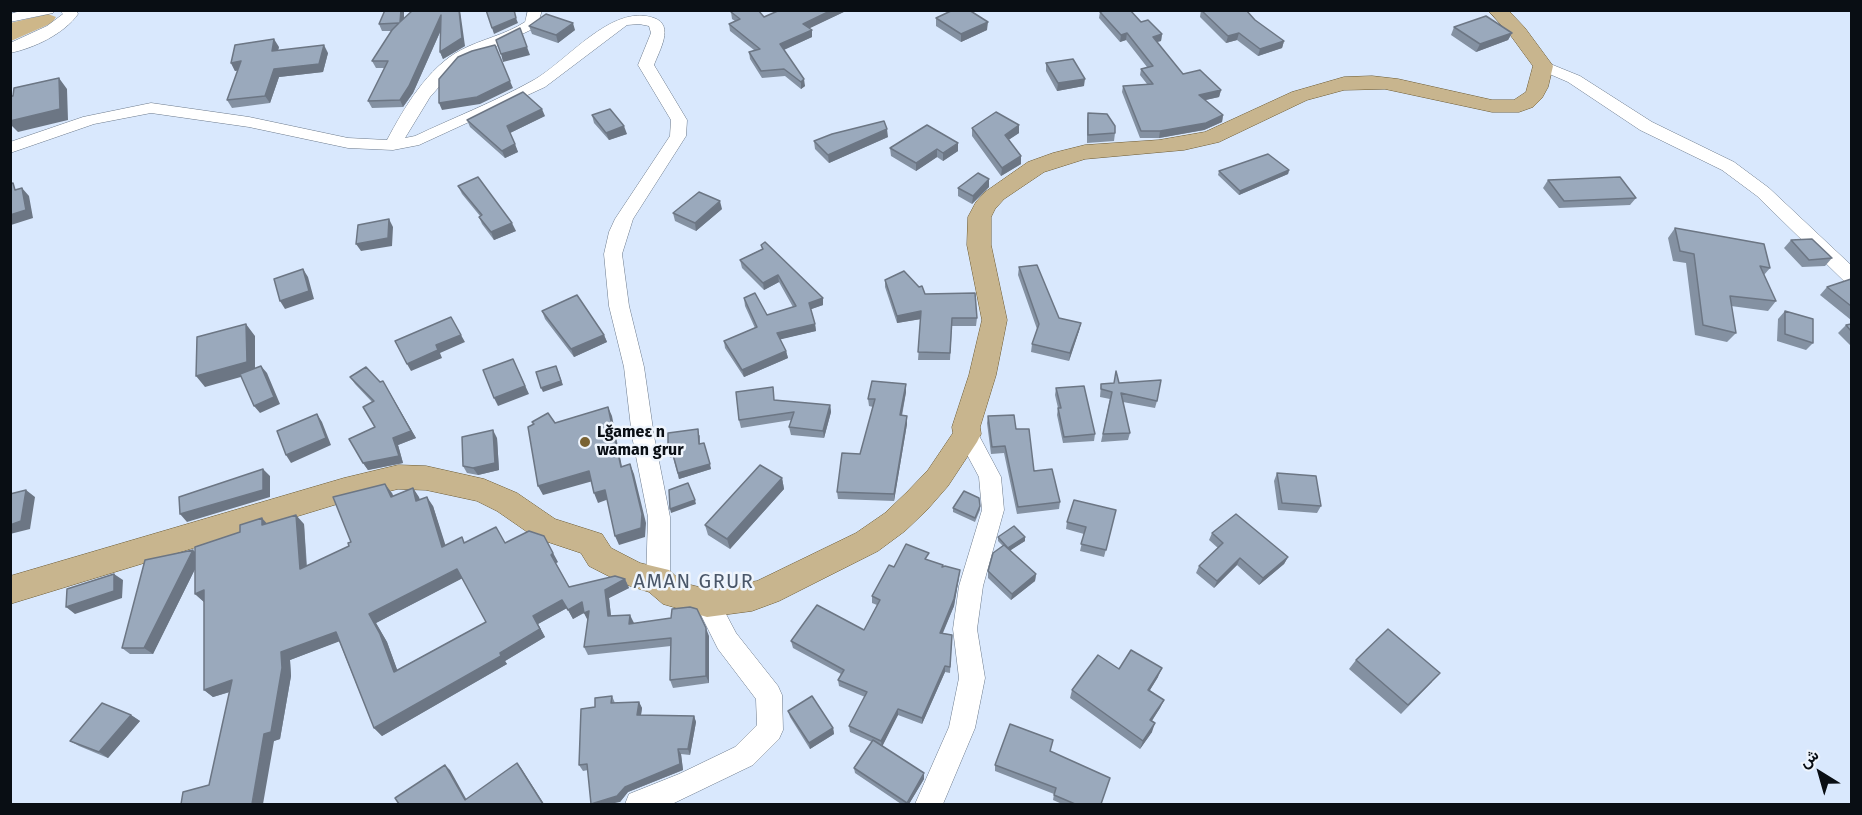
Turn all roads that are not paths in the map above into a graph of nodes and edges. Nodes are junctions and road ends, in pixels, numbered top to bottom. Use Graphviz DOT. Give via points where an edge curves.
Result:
graph roads {
  1 [pos="48,10"];
  2 [pos="67,10"];
  3 [pos="535,10"];
  4 [pos="1497,10"];
  5 [pos="10,18"];
  6 [pos="10,49"];
  7 [pos="1543,66"];
  8 [pos="393,145"];
  9 [pos="10,148"];
  10 [pos="1851,277"];
  11 [pos="967,434"];
  12 [pos="658,580"];
  13 [pos="10,590"];
  14 [pos="707,603"];
  15 [pos="639,804"];
  16 [pos="929,804"];
  1 -- 5 [label="street"];
  2 -- 6 [label="street" via="69,18 59,26"];
  3 -- 8 [label="street" via="532,24 524,29 452,60 406,118"];
  4 -- 7 [label="main road"];
  7 -- 10 [label="street" via="1574,78 1646,126 1728,166 1763,192"];
  7 -- 11 [label="main road" via="1541,86 1535,95 1512,107 1397,85 1328,85 1211,137 1156,146 1089,150 1047,161 1029,171 984,207 978,223 977,238 995,320"];
  8 -- 9 [label="street" via="348,143 249,122 151,108 89,120"];
  8 -- 12 [label="street" via="419,140 539,84 622,22 637,18 656,24 658,33 646,65 679,120 678,136 624,219 614,254 619,306 634,367 659,517"];
  11 -- 14 [label="main road" via="938,478 917,501 867,542 768,591 738,600"];
  11 -- 16 [label="street" via="990,477 993,510 971,586 965,629 972,678 962,728"];
  12 -- 13 [label="main road" via="615,566 600,557 591,543 546,529 484,491 426,478 398,477"];
  12 -- 14 [label="main road" via="674,594"];
  14 -- 15 [label="street" via="727,641 768,695 770,730 744,756"];
}
